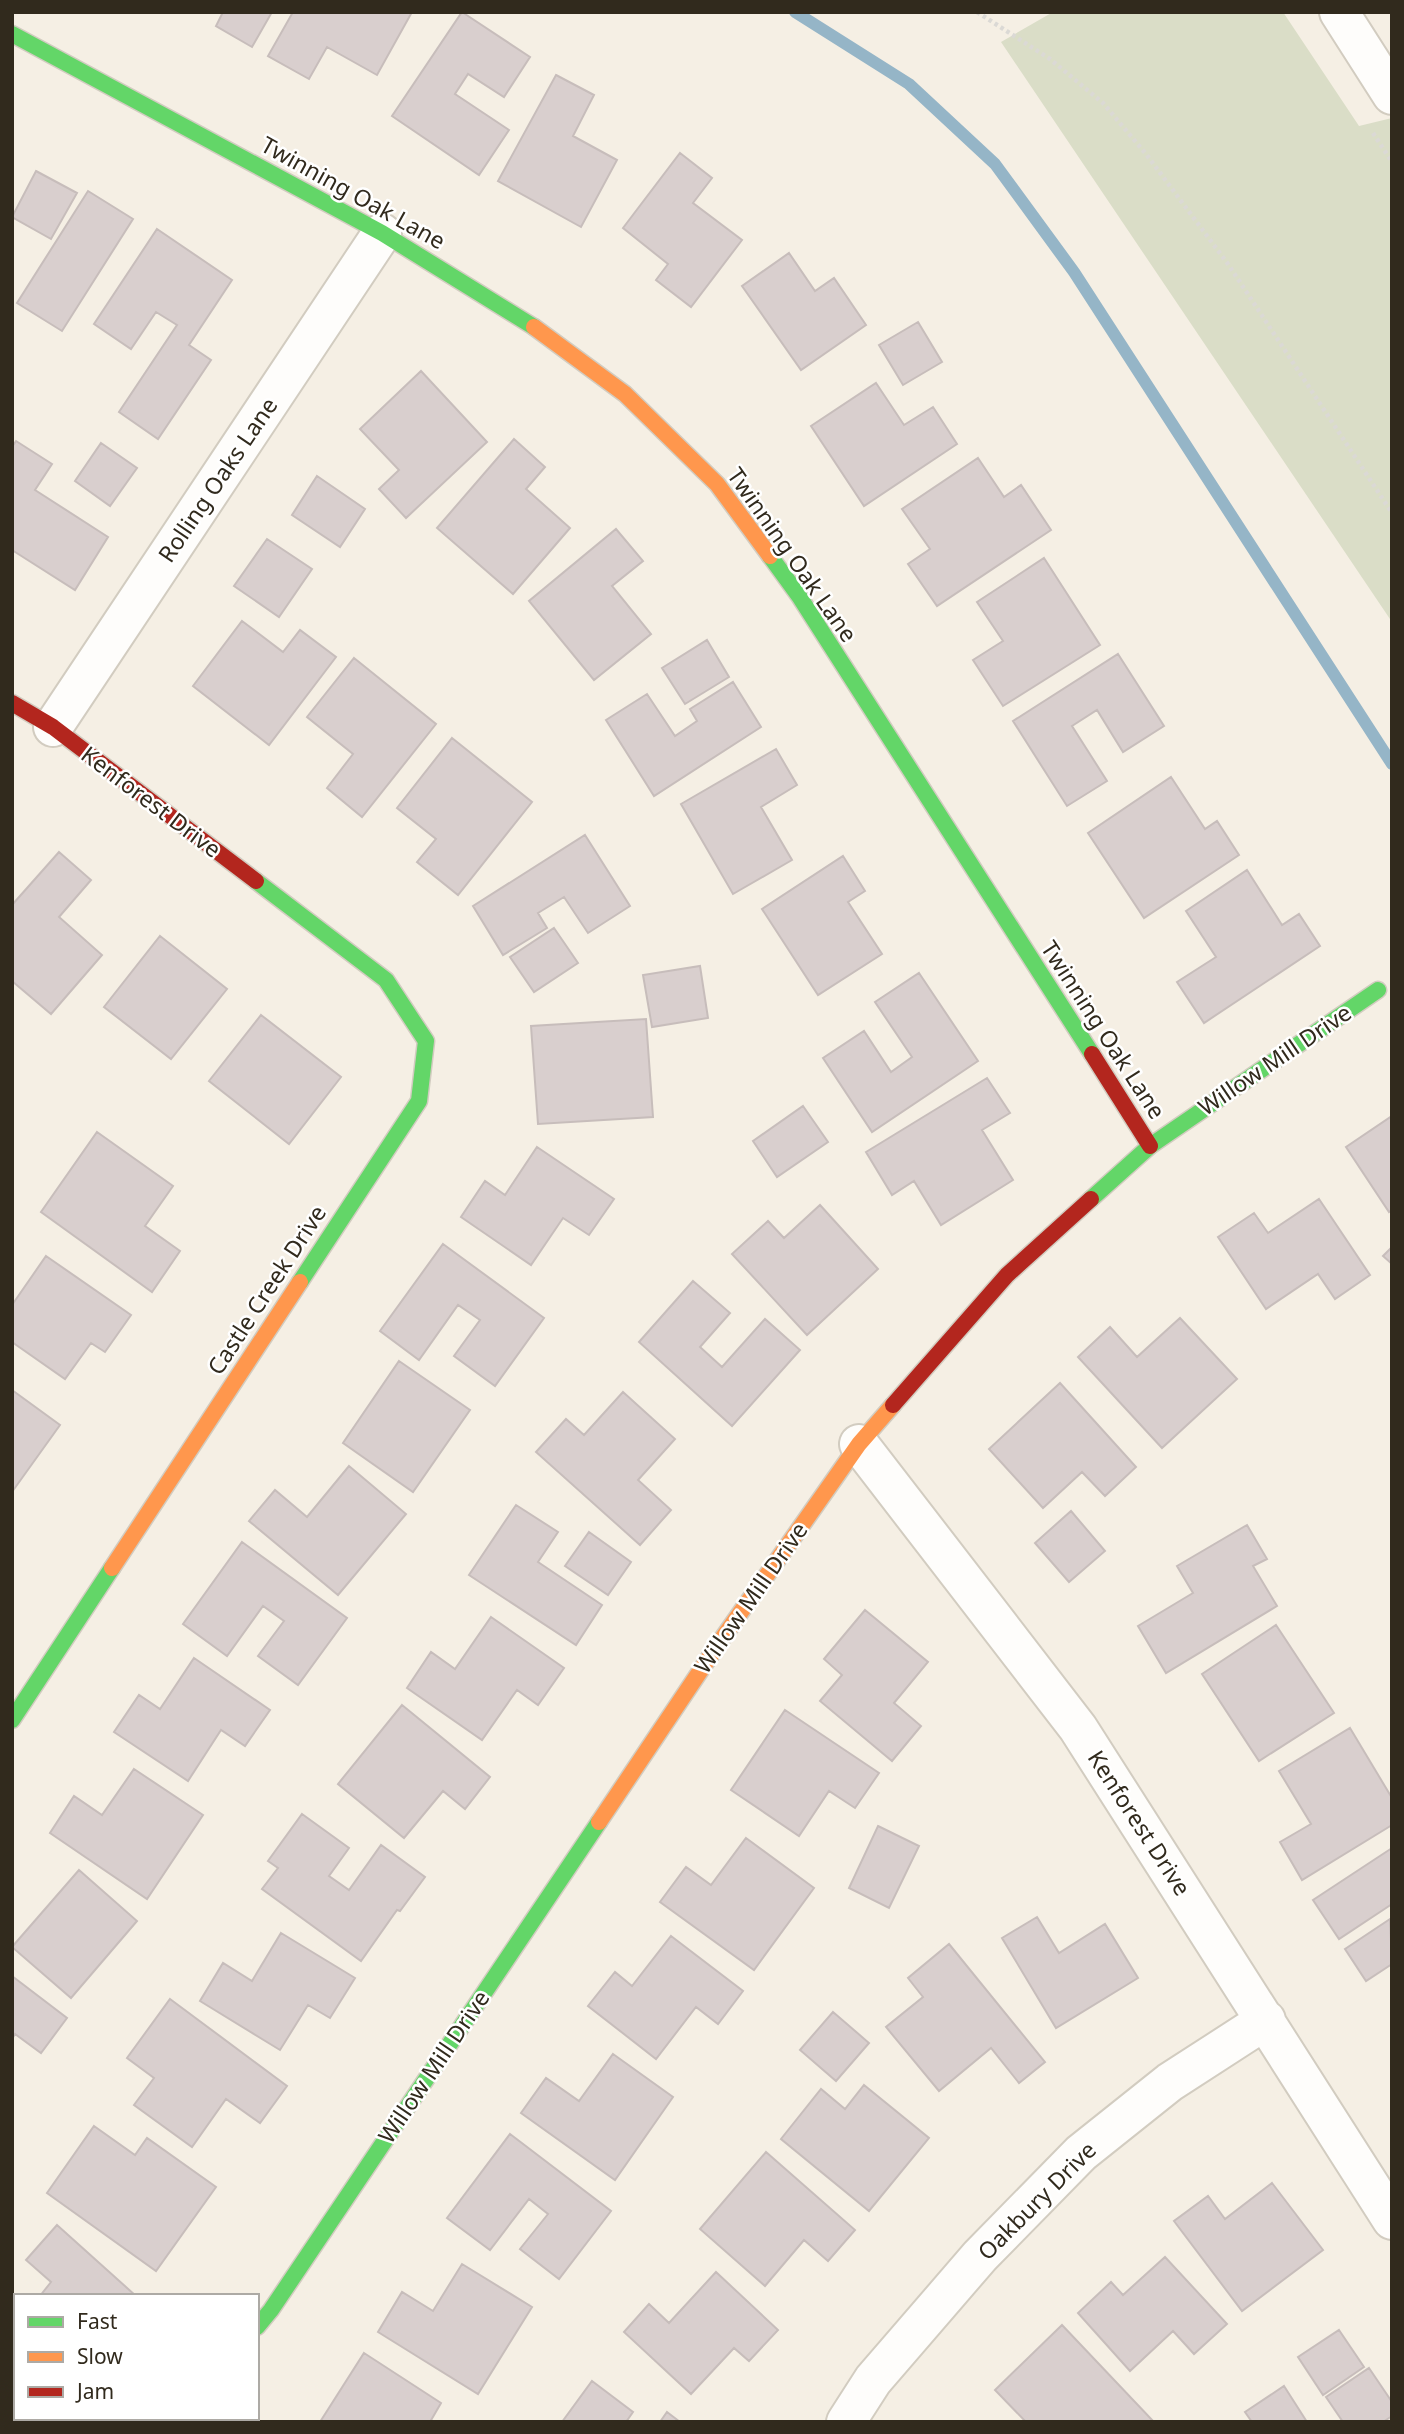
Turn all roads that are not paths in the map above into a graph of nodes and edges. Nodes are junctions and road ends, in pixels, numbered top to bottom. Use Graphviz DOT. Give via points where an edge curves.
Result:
graph roads {
  1 [pos="1339,12"];
  2 [pos="12,34"];
  3 [pos="1388,98"];
  4 [pos="382,233"];
  5 [pos="12,703"];
  6 [pos="53,727"];
  7 [pos="286,905"];
  8 [pos="1377,990"];
  9 [pos="1150,1146"];
  10 [pos="859,1444"];
  11 [pos="12,1720"];
  12 [pos="1266,2020"];
  13 [pos="1392,2220"];
  14 [pos="259,2323"];
  15 [pos="846,2422"];
  1 -- 3 [label="street"];
  2 -- 4 [label="street, Twinning Oak Lane"];
  4 -- 6 [label="street, Rolling Oaks Lane"];
  4 -- 9 [label="street, Twinning Oak Lane" via="524,319 625,394 717,484 799,596"];
  5 -- 6 [label="street, Kenforest Drive"];
  6 -- 7 [label="street, Kenforest Drive"];
  7 -- 11 [label="street, Castle Creek Drive" via="386,980 426,1041 419,1101"];
  8 -- 9 [label="street, Willow Mill Drive"];
  9 -- 10 [label="street, Willow Mill Drive" via="1007,1275"];
  10 -- 12 [label="street, Kenforest Drive" via="1078,1728"];
  10 -- 14 [label="street, Willow Mill Drive"];
  12 -- 13 [label="street, Kenforest Drive"];
  12 -- 15 [label="street, Oakbury Drive" via="1170,2082 1081,2153 980,2256 873,2380"];
}
